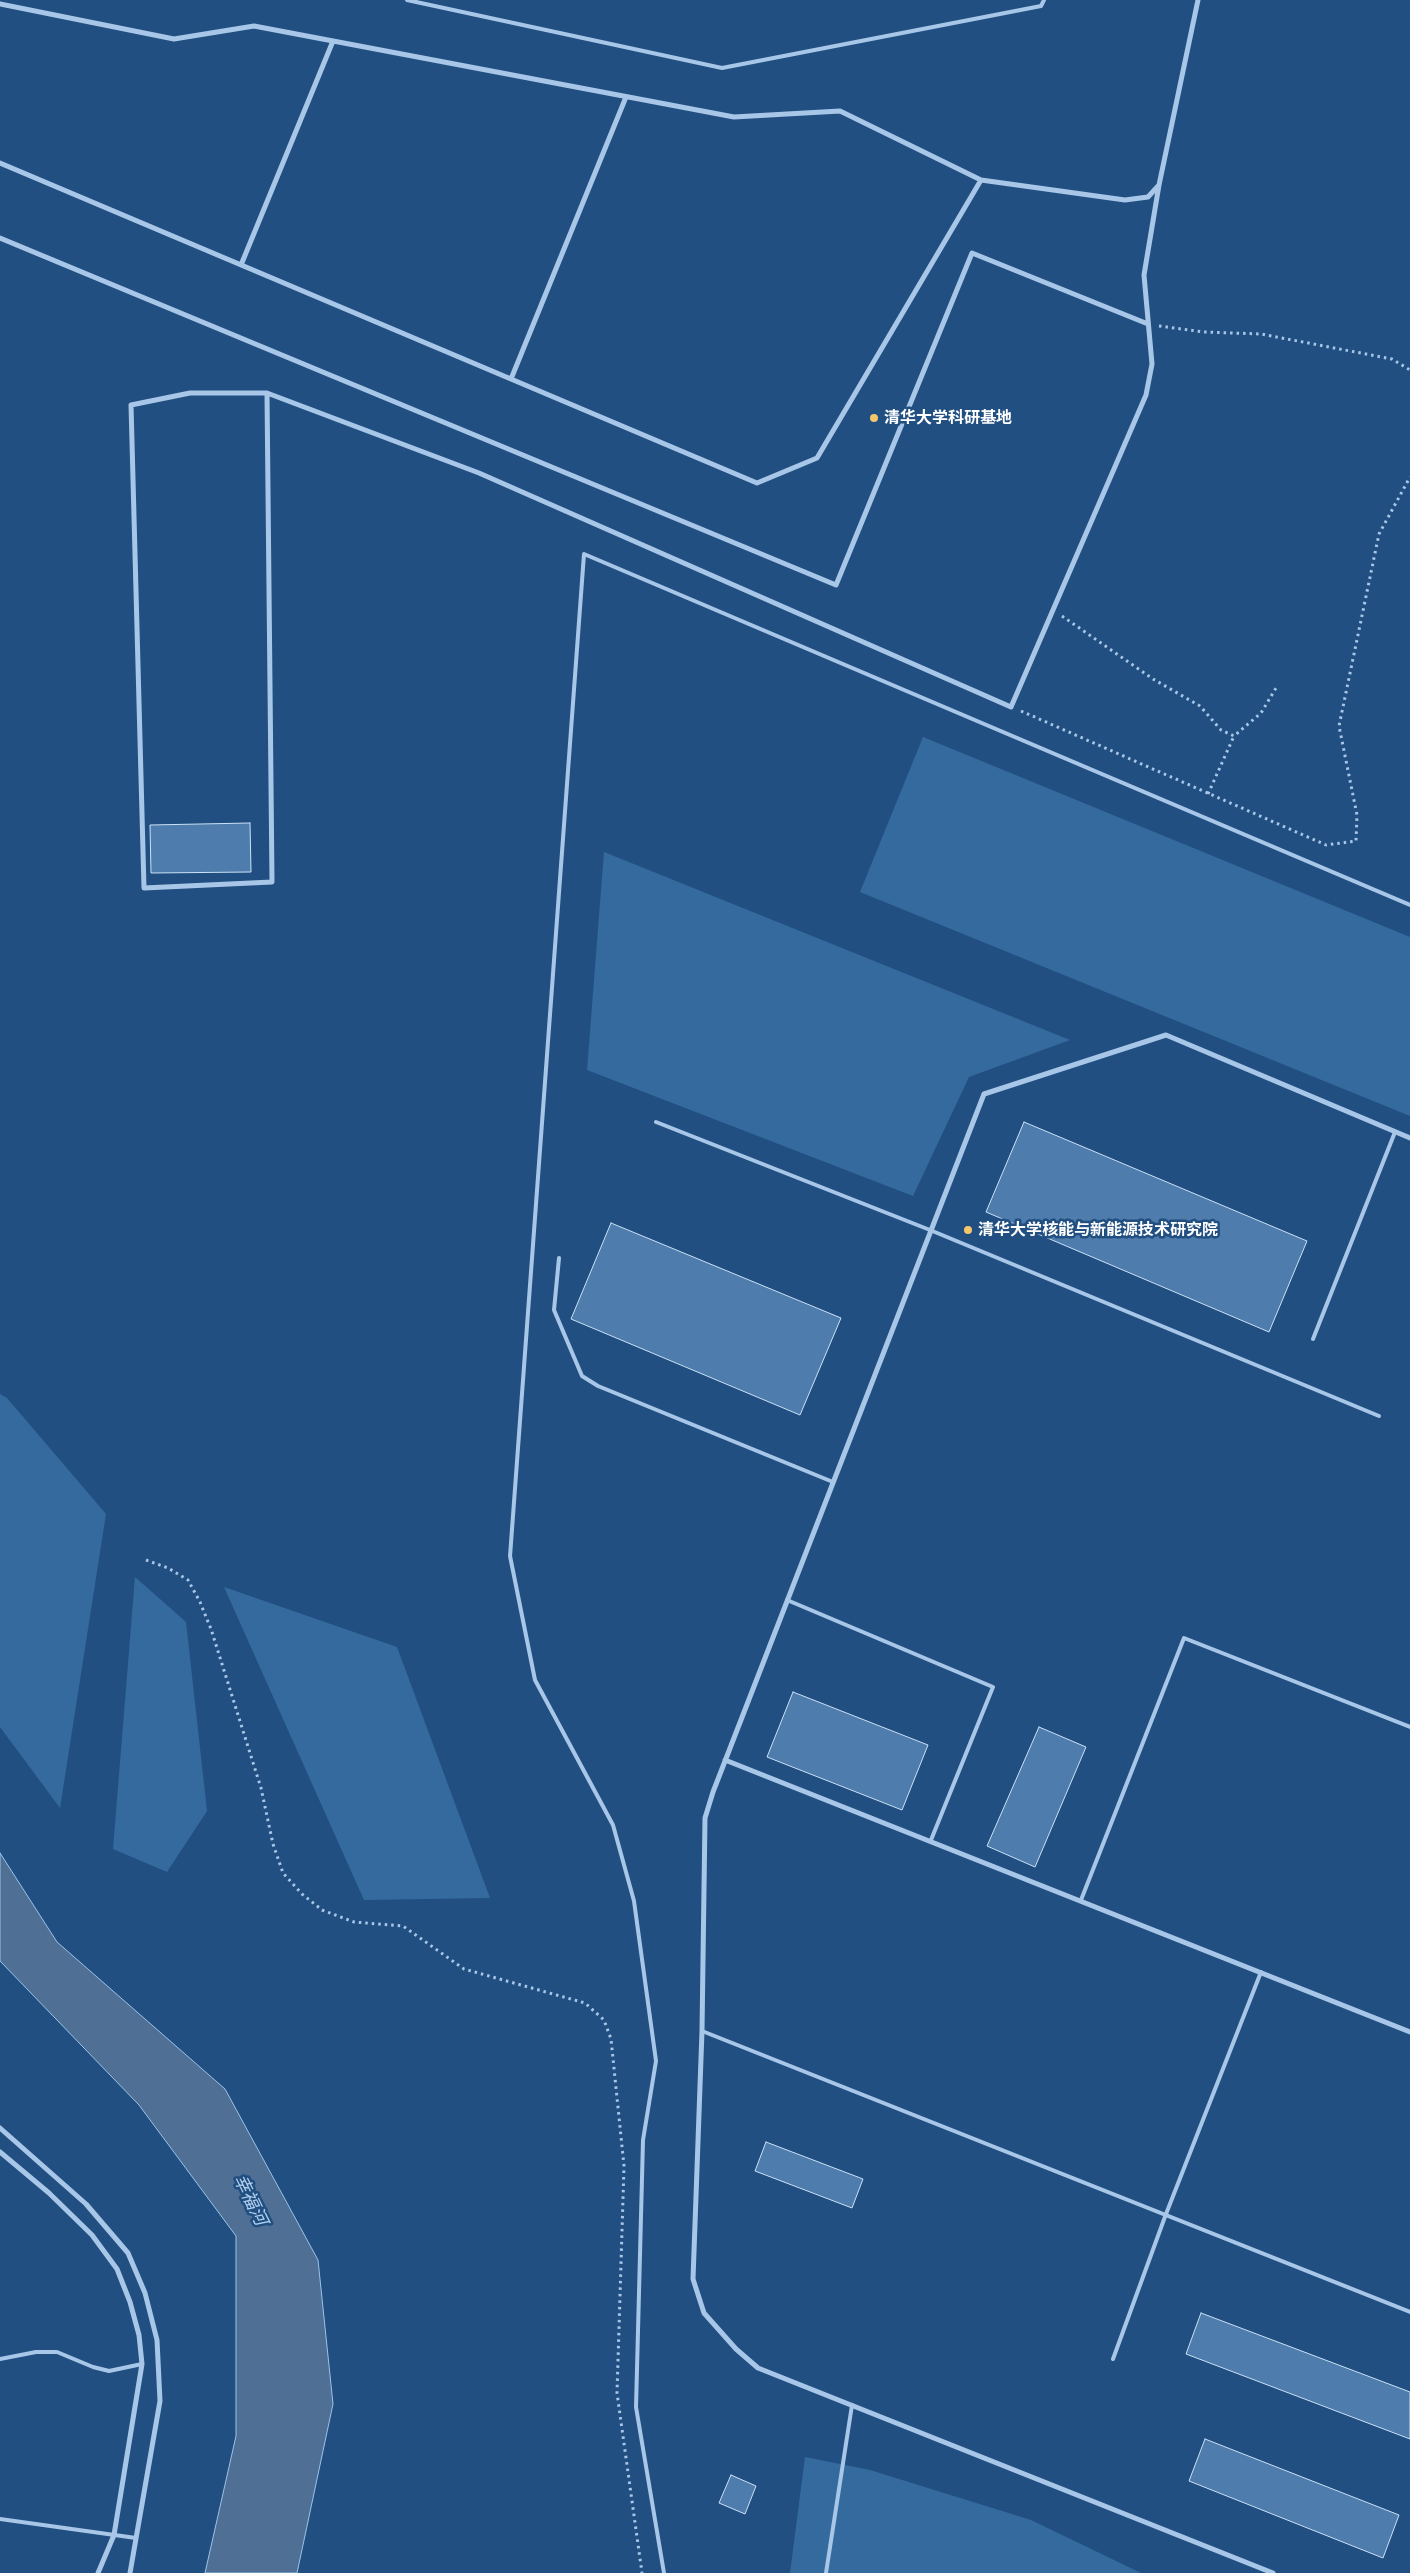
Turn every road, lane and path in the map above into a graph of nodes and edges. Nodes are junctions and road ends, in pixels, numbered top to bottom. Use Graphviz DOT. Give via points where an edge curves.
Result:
graph roads {
  1 [pos="407,0"];
  2 [pos="1044,0"];
  3 [pos="1198,0"];
  4 [pos="0,4"];
  5 [pos="333,41"];
  6 [pos="626,97"];
  7 [pos="0,163"];
  8 [pos="981,180"];
  9 [pos="1159,185"];
  10 [pos="0,238"];
  11 [pos="241,265"];
  12 [pos="1148,324"];
  13 [pos="1410,370"];
  14 [pos="511,379"];
  15 [pos="267,393"];
  16 [pos="1410,477"];
  17 [pos="1053,611"];
  18 [pos="1276,688"];
  19 [pos="1011,707"];
  20 [pos="1234,736"];
  21 [pos="1208,794"];
  22 [pos="1410,905"];
  23 [pos="656,1122"];
  24 [pos="1395,1132"];
  25 [pos="1410,1138"];
  26 [pos="930,1230"];
  27 [pos="559,1258"];
  28 [pos="1313,1339"];
  29 [pos="1379,1416"];
  30 [pos="832,1482"];
  31 [pos="146,1560"];
  32 [pos="787,1600"];
  33 [pos="1410,1727"];
  34 [pos="725,1760"];
  35 [pos="931,1840"];
  36 [pos="1081,1900"];
  37 [pos="1261,1972"];
  38 [pos="702,2031"];
  39 [pos="1410,2032"];
  40 [pos="0,2128"];
  41 [pos="0,2152"];
  42 [pos="1166,2214"];
  43 [pos="1410,2312"];
  44 [pos="1113,2359"];
  45 [pos="0,2360"];
  46 [pos="142,2364"];
  47 [pos="852,2406"];
  48 [pos="0,2519"];
  49 [pos="114,2535"];
  50 [pos="138,2538"];
  51 [pos="98,2573"];
  52 [pos="130,2573"];
  53 [pos="642,2573"];
  54 [pos="664,2573"];
  55 [pos="826,2573"];
  56 [pos="1273,2573"];
  1 -- 2 [label="lane" via="722,68 1041,6"];
  3 -- 9 [label="street"];
  4 -- 5 [label="street" via="174,39 254,26"];
  5 -- 6 [label="street"];
  5 -- 11 [label="street"];
  6 -- 8 [label="street" via="734,117 840,111"];
  6 -- 14 [label="street"];
  7 -- 11 [label="street"];
  8 -- 9 [label="street" via="1126,200 1148,197"];
  8 -- 14 [label="street" via="817,458 757,483"];
  9 -- 12 [label="street" via="1144,275"];
  10 -- 12 [label="street" via="836,585 972,253"];
  11 -- 14 [label="street"];
  12 -- 13 [label="path" via="1204,332 1261,334 1392,359"];
  12 -- 17 [label="street" via="1152,364 1146,395"];
  15 -- 15 [label="street" via="190,393 132,405 144,888 272,882"];
  15 -- 19 [label="street" via="480,473"];
  16 -- 21 [label="path" via="1379,534 1339,726 1357,815 1356,841 1326,845"];
  17 -- 19 [label="street"];
  17 -- 20 [label="path" via="1153,679 1200,706 1221,730"];
  18 -- 20 [label="path" via="1261,712"];
  19 -- 21 [label="path"];
  20 -- 21 [label="path"];
  22 -- 54 [label="lane" via="584,554 510,1556 535,1680 613,1825 634,1901 656,2061 644,2140 636,2407"];
  23 -- 26 [label="lane"];
  24 -- 25 [label="street"];
  24 -- 26 [label="street" via="1166,1035 984,1094"];
  24 -- 28 [label="lane"];
  26 -- 29 [label="lane"];
  26 -- 30 [label="street"];
  27 -- 30 [label="lane" via="554,1310 582,1376 598,1386"];
  30 -- 32 [label="street"];
  31 -- 53 [label="path" via="188,1580 200,1602 212,1630 261,1788 283,1873 302,1894 322,1910 354,1922 403,1926 464,1969 584,2003 604,2020 611,2038 624,2166 617,2393"];
  32 -- 34 [label="street"];
  32 -- 35 [label="lane" via="993,1687"];
  33 -- 36 [label="lane" via="1184,1638"];
  34 -- 35 [label="street"];
  34 -- 38 [label="street" via="704,1818"];
  35 -- 36 [label="street"];
  36 -- 37 [label="street"];
  37 -- 39 [label="street"];
  37 -- 42 [label="lane"];
  38 -- 42 [label="lane"];
  38 -- 47 [label="street" via="693,2279 704,2313 758,2368"];
  40 -- 50 [label="street" via="86,2204 128,2253 145,2293 156,2340 160,2401"];
  41 -- 46 [label="street" via="92,2235 117,2269 139,2335"];
  42 -- 43 [label="lane"];
  42 -- 44 [label="lane"];
  45 -- 46 [label="lane" via="36,2352 57,2352 109,2370"];
  46 -- 49 [label="street"];
  47 -- 55 [label="lane"];
  47 -- 56 [label="street"];
  48 -- 49 [label="lane"];
  49 -- 50 [label="lane"];
  49 -- 51 [label="street"];
  50 -- 52 [label="street"];
}
